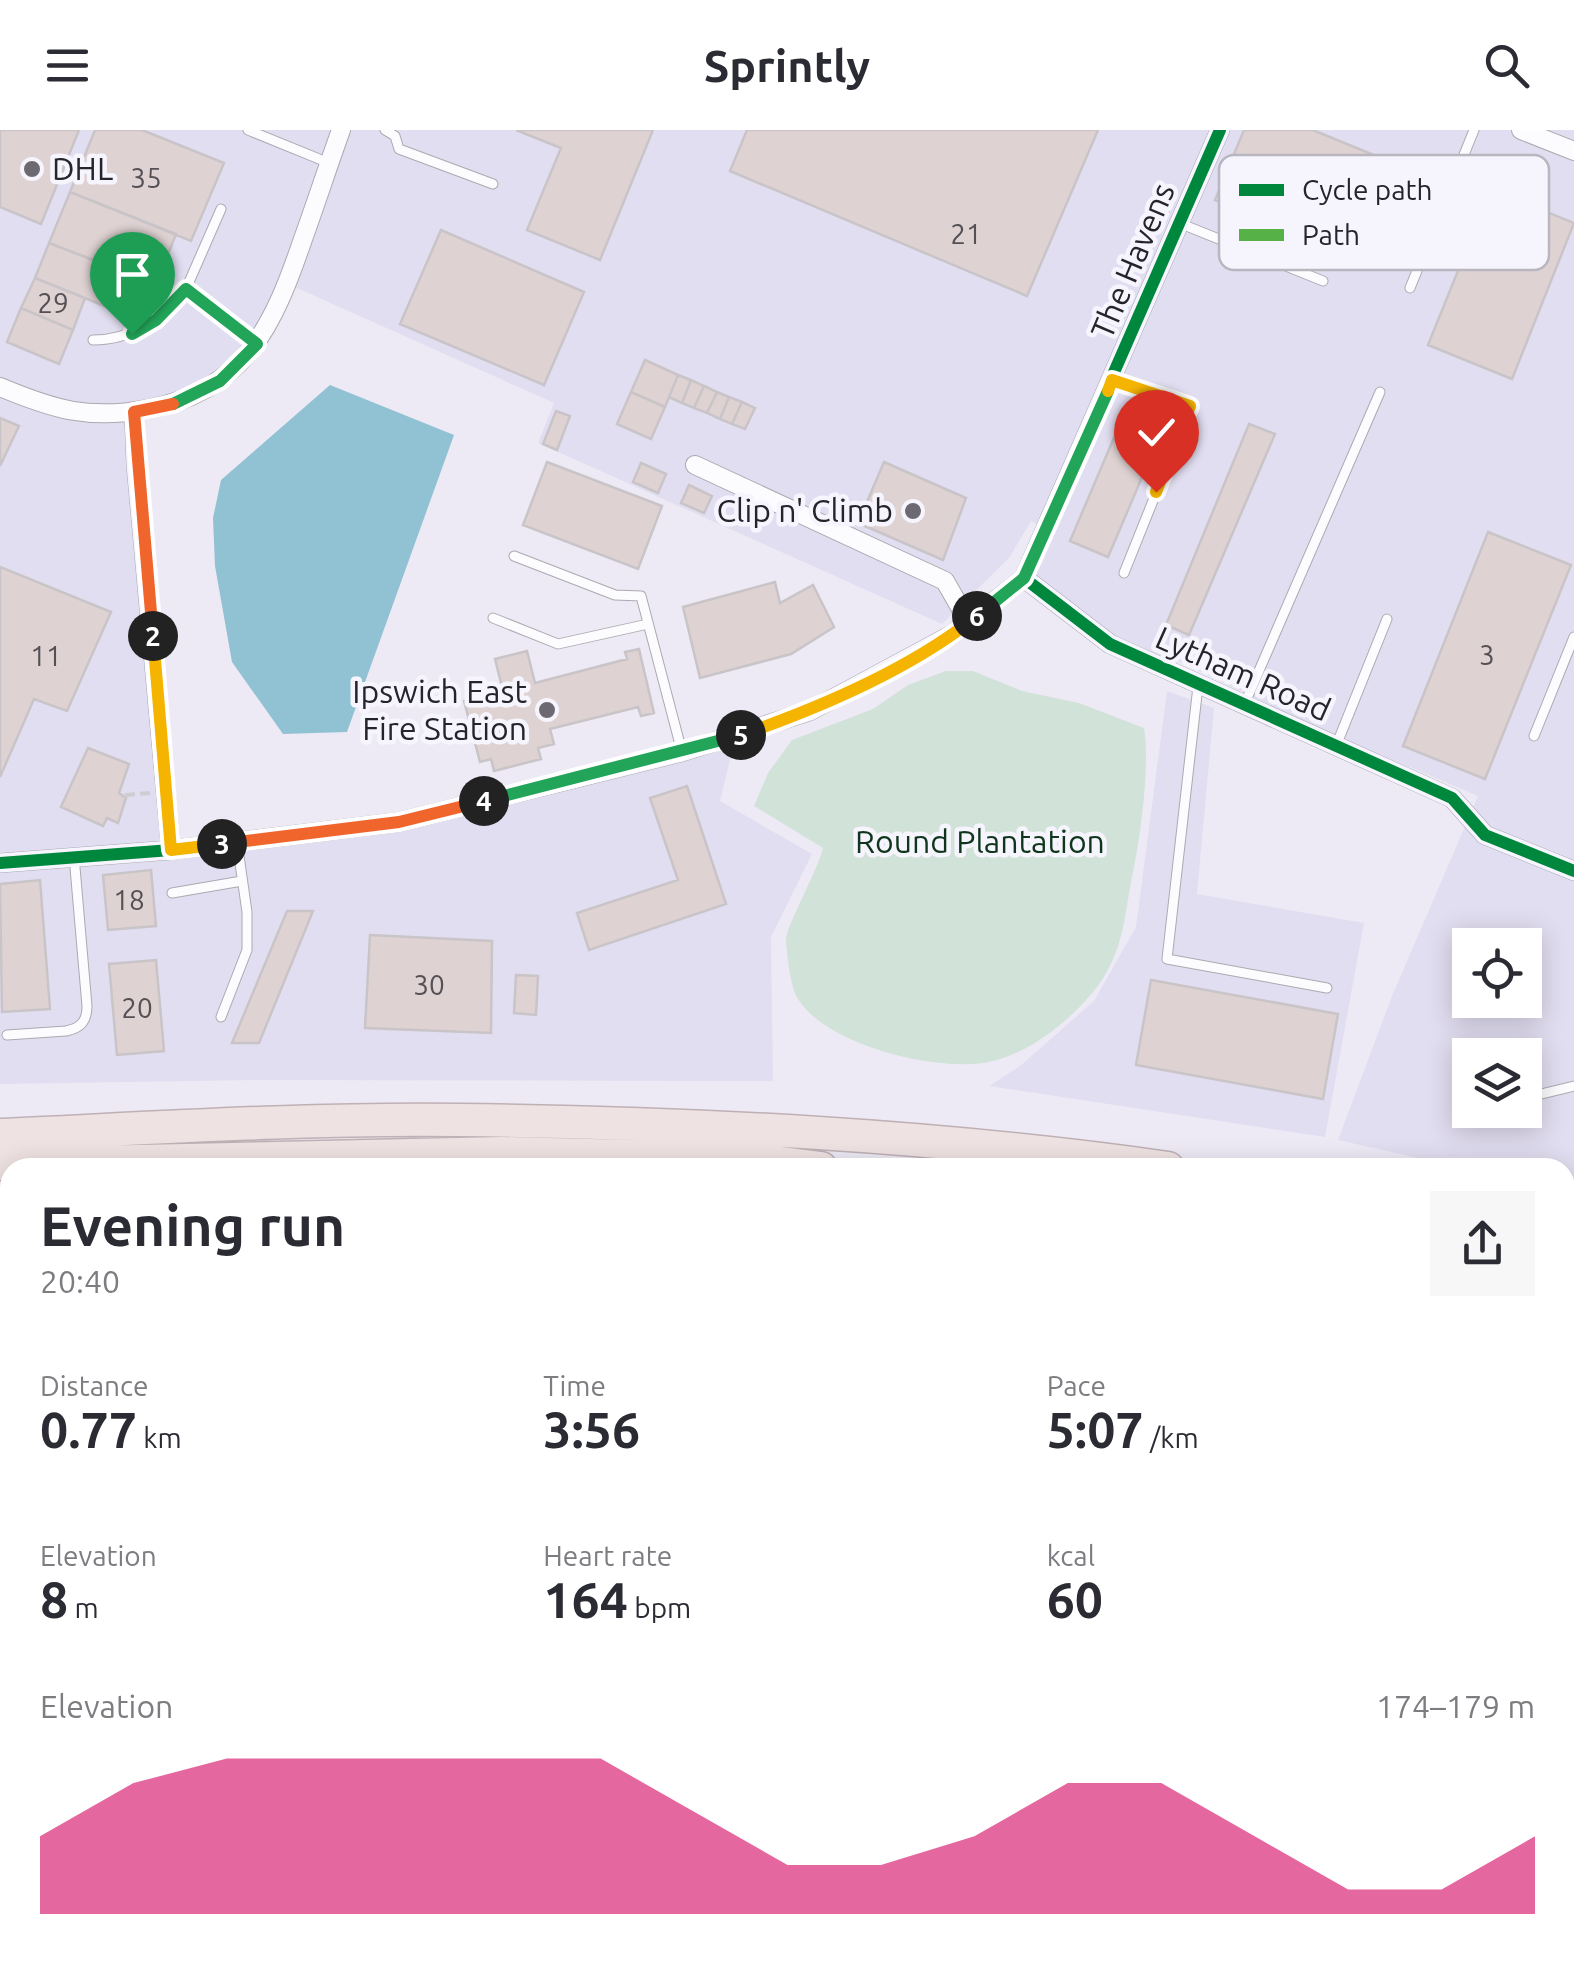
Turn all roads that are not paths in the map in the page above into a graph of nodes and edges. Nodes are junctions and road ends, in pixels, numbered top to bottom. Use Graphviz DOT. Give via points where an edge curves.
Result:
graph roads {
  1 [pos="248,130"];
  2 [pos="341,130"];
  3 [pos="384,130"];
  4 [pos="1220,130"];
  5 [pos="1474,130"];
  6 [pos="1521,130"];
  7 [pos="1574,151"];
  8 [pos="1464,155"];
  9 [pos="329,163"];
  10 [pos="493,184"];
  11 [pos="221,209"];
  12 [pos="1179,224"];
  13 [pos="1219,240"];
  14 [pos="1295,270"];
  15 [pos="1417,270"];
  16 [pos="1323,281"];
  17 [pos="1410,288"];
  18 [pos="186,289"];
  19 [pos="93,340"];
  20 [pos="257,344"];
  21 [pos="1112,380"];
  22 [pos="0,387"];
  23 [pos="1380,392"];
  24 [pos="134,412"];
  25 [pos="695,465"];
  26 [pos="514,556"];
  27 [pos="1124,574"];
  28 [pos="1024,578"];
  29 [pos="493,618"];
  30 [pos="1388,619"];
  31 [pos="969,623"];
  32 [pos="648,624"];
  33 [pos="1574,637"];
  34 [pos="1198,686"];
  35 [pos="1245,704"];
  36 [pos="1534,736"];
  37 [pos="1336,746"];
  38 [pos="682,752"];
  39 [pos="237,842"];
  40 [pos="171,850"];
  41 [pos="74,856"];
  42 [pos="0,863"];
  43 [pos="1574,872"];
  44 [pos="242,881"];
  45 [pos="172,892"];
  46 [pos="1327,988"];
  47 [pos="221,1017"];
  48 [pos="7,1035"];
  49 [pos="1574,1086"];
  50 [pos="1542,1094"];
  51 [pos="0,1114"];
  52 [pos="148,1128"];
  53 [pos="2,1157"];
  54 [pos="709,1158"];
  55 [pos="1099,1158"];
  1 -- 9 [label="lane"];
  2 -- 9 [label="street"];
  3 -- 10 [label="lane" via="399,149"];
  4 -- 12 [label="street, The Havens"];
  5 -- 8 [label="lane"];
  6 -- 7 [label="street"];
  9 -- 20 [label="street" via="288,284"];
  11 -- 18 [label="lane"];
  12 -- 13 [label="lane"];
  12 -- 21 [label="street, The Havens"];
  14 -- 16 [label="lane"];
  15 -- 17 [label="lane"];
  18 -- 19 [label="lane" via="132,334"];
  18 -- 20 [label="lane"];
  20 -- 24 [label="street" via="198,394"];
  21 -- 27 [label="lane" via="1190,406"];
  21 -- 28 [label="street, The Havens"];
  22 -- 24 [label="street" via="88,416"];
  23 -- 35 [label="lane"];
  24 -- 40 [label="street"];
  25 -- 31 [label="street" via="945,582"];
  26 -- 32 [label="lane" via="615,595 641,596"];
  28 -- 31 [label="street, The Havens"];
  28 -- 34 [label="street, Lytham Road" via="1110,644"];
  29 -- 32 [label="lane" via="558,644"];
  30 -- 37 [label="lane"];
  31 -- 38 [label="street, The Havens" via="810,712"];
  32 -- 38 [label="lane"];
  33 -- 36 [label="lane"];
  34 -- 35 [label="street, Lytham Road"];
  34 -- 46 [label="lane" via="1168,959"];
  35 -- 37 [label="street, Lytham Road"];
  37 -- 43 [label="street, Lytham Road" via="1452,798 1484,835"];
  38 -- 39 [label="street, The Havens" via="399,822"];
  39 -- 40 [label="street, The Havens"];
  39 -- 44 [label="lane"];
  40 -- 41 [label="street, The Havens"];
  41 -- 42 [label="street, The Havens"];
  41 -- 48 [label="lane" via="85,1020 66,1031"];
  44 -- 45 [label="lane"];
  44 -- 47 [label="lane" via="247,950"];
  49 -- 50 [label="lane"];
  51 -- 52 [label="highway" via="49,1112"];
  52 -- 53 [label="highway"];
  52 -- 55 [label="highway" via="459,1120 804,1132"];
  53 -- 54 [label="highway"];
}
